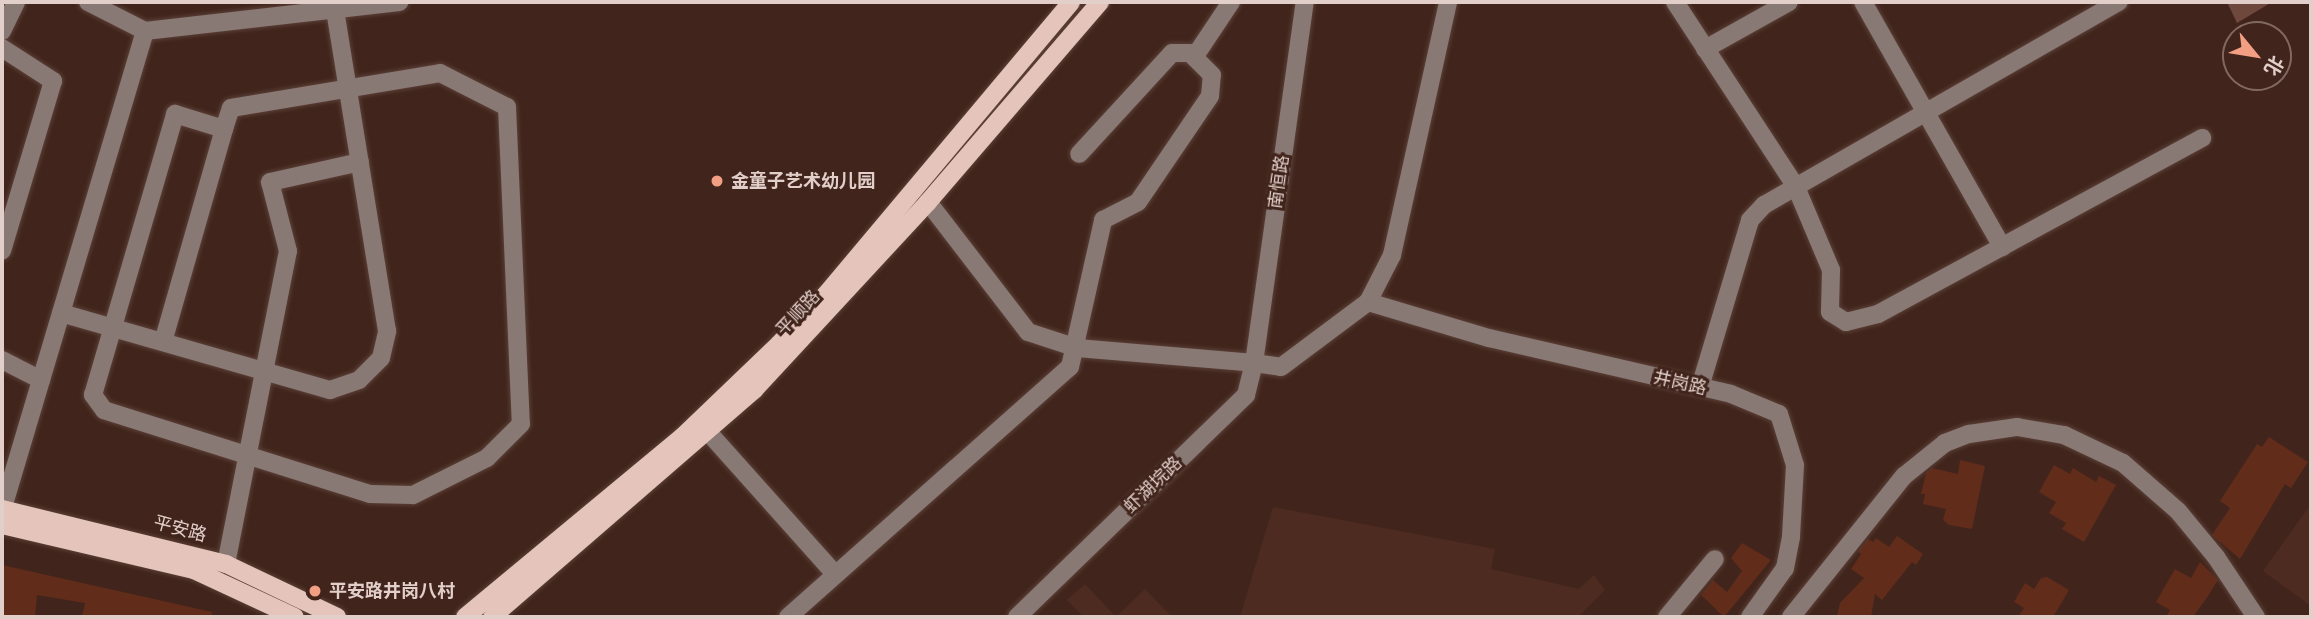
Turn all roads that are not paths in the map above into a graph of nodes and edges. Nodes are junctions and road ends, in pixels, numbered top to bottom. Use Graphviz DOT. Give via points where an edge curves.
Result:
graph roads {
  1 [pos="16,2"];
  2 [pos="88,2"];
  3 [pos="399,2"];
  4 [pos="1071,2"];
  5 [pos="1100,2"];
  6 [pos="1231,2"];
  7 [pos="1448,2"];
  8 [pos="1675,2"];
  9 [pos="1789,2"];
  10 [pos="1863,2"];
  11 [pos="2119,2"];
  12 [pos="1303,3"];
  13 [pos="335,9"];
  14 [pos="2,31"];
  15 [pos="145,31"];
  16 [pos="2,48"];
  17 [pos="1705,49"];
  18 [pos="1195,56"];
  19 [pos="348,88"];
  20 [pos="1926,112"];
  21 [pos="225,129"];
  22 [pos="2202,138"];
  23 [pos="1079,154"];
  24 [pos="360,162"];
  25 [pos="1796,187"];
  26 [pos="928,202"];
  27 [pos="2002,247"];
  28 [pos="2,251"];
  29 [pos="1368,302"];
  30 [pos="61,313"];
  31 [pos="113,328"];
  32 [pos="163,342"];
  33 [pos="1077,348"];
  34 [pos="2,360"];
  35 [pos="1254,363"];
  36 [pos="265,371"];
  37 [pos="41,380"];
  38 [pos="1700,387"];
  39 [pos="709,433"];
  40 [pos="249,455"];
  41 [pos="2,510"];
  42 [pos="2,525"];
  43 [pos="1715,559"];
  44 [pos="226,564"];
  45 [pos="835,574"];
  46 [pos="263,610"];
  47 [pos="465,614"];
  48 [pos="295,617"];
  49 [pos="337,617"];
  50 [pos="492,617"];
  51 [pos="788,617"];
  52 [pos="1017,617"];
  53 [pos="1667,617"];
  54 [pos="1750,617"];
  55 [pos="1791,617"];
  56 [pos="2256,617"];
  1 -- 14 [label="street"];
  2 -- 15 [label="street"];
  3 -- 13 [label="street"];
  4 -- 47 [label="main road, 平顺路" via="779,344 682,437"];
  5 -- 26 [label="main road, 平顺路"];
  6 -- 18 [label="street"];
  7 -- 29 [label="street" via="1392,254"];
  8 -- 17 [label="street"];
  9 -- 17 [label="street"];
  10 -- 20 [label="street"];
  11 -- 20 [label="street"];
  12 -- 35 [label="street, 南恒路"];
  13 -- 15 [label="street"];
  13 -- 19 [label="street"];
  15 -- 30 [label="street"];
  16 -- 28 [label="street" via="53,81"];
  17 -- 25 [label="street"];
  18 -- 23 [label="street" via="1172,53"];
  18 -- 33 [label="street" via="1212,75 1210,96 1138,202 1103,220"];
  19 -- 21 [label="street" via="231,108"];
  19 -- 24 [label="street"];
  19 -- 40 [label="street" via="440,73 507,107 522,424 487,458 413,495 370,494"];
  20 -- 25 [label="street"];
  20 -- 27 [label="street"];
  21 -- 31 [label="street" via="175,114"];
  21 -- 32 [label="street"];
  22 -- 27 [label="street"];
  24 -- 36 [label="street" via="270,182 288,251"];
  24 -- 36 [label="street" via="387,331 381,358 359,380 330,390"];
  25 -- 27 [label="street" via="1831,270 1830,312 1846,322 1878,314"];
  25 -- 38 [label="street" via="1764,205 1750,220"];
  26 -- 33 [label="street" via="1028,332"];
  26 -- 39 [label="main road, 平顺路" via="792,351"];
  29 -- 35 [label="street" via="1281,367"];
  29 -- 38 [label="street, 井岗路" via="1489,338"];
  30 -- 31 [label="street"];
  30 -- 37 [label="street"];
  31 -- 32 [label="street"];
  31 -- 40 [label="street" via="93,395 104,410"];
  32 -- 36 [label="street"];
  33 -- 35 [label="street"];
  33 -- 45 [label="street" via="1070,367"];
  34 -- 37 [label="street"];
  35 -- 52 [label="street, 虾湖垸路" via="1246,395"];
  36 -- 40 [label="street"];
  37 -- 41 [label="street"];
  38 -- 54 [label="street, 井岗路" via="1779,414 1795,465 1785,568"];
  39 -- 45 [label="street"];
  39 -- 50 [label="main road, 平顺路"];
  40 -- 44 [label="street"];
  41 -- 44 [label="main road, 平安路"];
  42 -- 46 [label="main road, 平安路" via="194,570"];
  43 -- 53 [label="street"];
  44 -- 49 [label="main road, 平安路"];
  45 -- 51 [label="street"];
  46 -- 48 [label="main road, 平安路"];
  55 -- 56 [label="street" via="1904,476 1945,443 1969,434 2017,427 2064,435 2123,463 2178,511 2216,556"];
}
